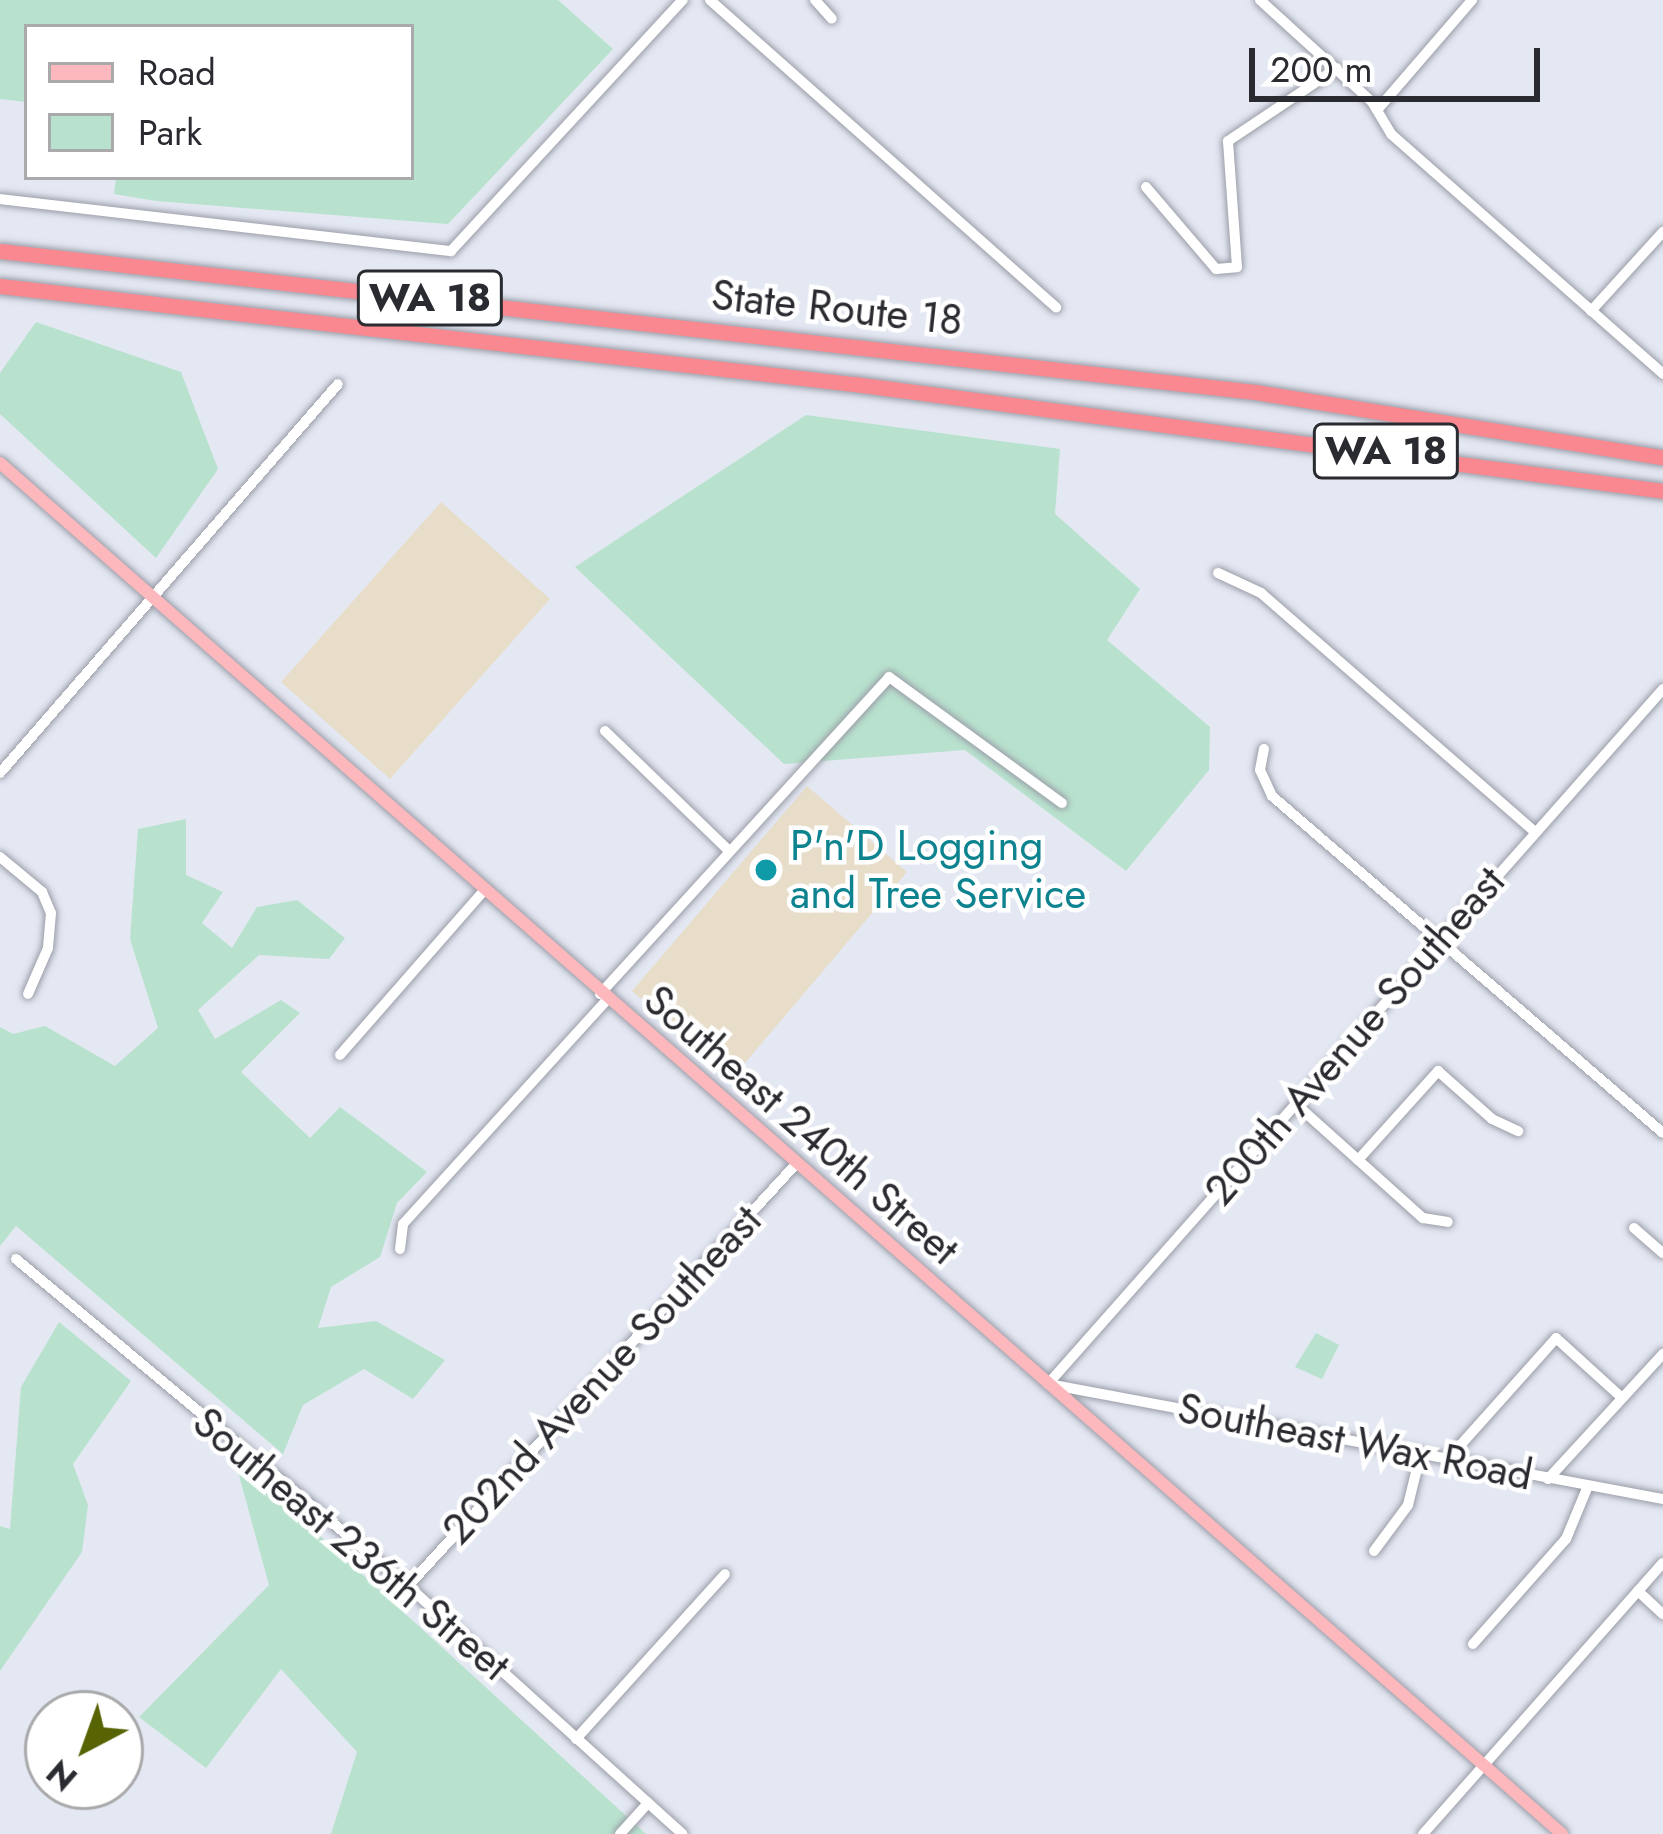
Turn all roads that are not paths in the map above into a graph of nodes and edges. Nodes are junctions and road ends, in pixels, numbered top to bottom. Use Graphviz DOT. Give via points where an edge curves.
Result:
graph roads {
  1 [pos="683,0"];
  2 [pos="710,0"];
  3 [pos="815,0"];
  4 [pos="1260,0"];
  5 [pos="1472,0"];
  6 [pos="832,19"];
  7 [pos="1337,68"];
  8 [pos="1378,109"];
  9 [pos="1146,187"];
  10 [pos="0,199"];
  11 [pos="1663,232"];
  12 [pos="0,251"];
  13 [pos="0,286"];
  14 [pos="1055,307"];
  15 [pos="1591,311"];
  16 [pos="1663,374"];
  17 [pos="338,384"];
  18 [pos="1663,457"];
  19 [pos="0,463"];
  20 [pos="1663,491"];
  21 [pos="1218,573"];
  22 [pos="153,598"];
  23 [pos="1663,688"];
  24 [pos="605,731"];
  25 [pos="1264,749"];
  26 [pos="0,773"];
  27 [pos="1062,803"];
  28 [pos="1533,830"];
  29 [pos="727,849"];
  30 [pos="0,857"];
  31 [pos="482,893"];
  32 [pos="1436,941"];
  33 [pos="28,994"];
  34 [pos="603,997"];
  35 [pos="340,1054"];
  36 [pos="1298,1106"];
  37 [pos="1518,1131"];
  38 [pos="1663,1133"];
  39 [pos="1358,1160"];
  40 [pos="796,1163"];
  41 [pos="1448,1222"];
  42 [pos="1634,1228"];
  43 [pos="400,1249"];
  44 [pos="1663,1253"];
  45 [pos="16,1259"];
  46 [pos="1663,1354"];
  47 [pos="1048,1384"];
  48 [pos="1622,1397"];
  49 [pos="1420,1456"];
  50 [pos="1448,1459"];
  51 [pos="1548,1479"];
  52 [pos="1588,1486"];
  53 [pos="1663,1499"];
  54 [pos="1374,1551"];
  55 [pos="1663,1562"];
  56 [pos="725,1574"];
  57 [pos="407,1586"];
  58 [pos="1637,1591"];
  59 [pos="1663,1614"];
  60 [pos="1473,1644"];
  61 [pos="576,1739"];
  62 [pos="1484,1766"];
  63 [pos="648,1803"];
  64 [pos="620,1834"];
  65 [pos="682,1834"];
  66 [pos="1423,1834"];
  67 [pos="1562,1834"];
  1 -- 10 [label="street" via="458,248"];
  2 -- 14 [label="street"];
  3 -- 6 [label="street"];
  4 -- 7 [label="street"];
  5 -- 8 [label="street"];
  7 -- 8 [label="street"];
  7 -- 9 [label="street" via="1228,141 1238,267 1216,269"];
  8 -- 15 [label="street" via="1391,134"];
  11 -- 15 [label="street"];
  12 -- 18 [label="highway, State Route 18 / WA 18" via="1255,392"];
  13 -- 20 [label="highway, State Route 18 / WA 18" via="875,387"];
  15 -- 16 [label="street"];
  17 -- 22 [label="street"];
  19 -- 22 [label="main road, Southeast 240th Street"];
  21 -- 28 [label="street" via="1262,593"];
  22 -- 26 [label="street"];
  22 -- 31 [label="main road, Southeast 240th Street"];
  23 -- 28 [label="street, 200th Avenue Southeast"];
  24 -- 29 [label="street"];
  25 -- 32 [label="street" via="1260,770 1272,796"];
  27 -- 29 [label="street" via="889,676"];
  28 -- 32 [label="street, 200th Avenue Southeast"];
  29 -- 34 [label="street"];
  30 -- 33 [label="street" via="42,892 51,913 49,948"];
  31 -- 34 [label="main road, Southeast 240th Street"];
  31 -- 35 [label="street"];
  32 -- 36 [label="street, 200th Avenue Southeast"];
  32 -- 38 [label="street"];
  34 -- 40 [label="main road, Southeast 240th Street"];
  34 -- 43 [label="street" via="403,1224"];
  36 -- 39 [label="street"];
  36 -- 47 [label="street, 200th Avenue Southeast"];
  37 -- 39 [label="street" via="1438,1071"];
  39 -- 41 [label="street" via="1423,1218"];
  40 -- 47 [label="main road, Southeast 240th Street"];
  40 -- 57 [label="street, 202nd Avenue Southeast"];
  42 -- 44 [label="street"];
  45 -- 57 [label="street, Southeast 236th Street"];
  46 -- 48 [label="street"];
  47 -- 49 [label="street, Southeast Wax Road"];
  47 -- 62 [label="main road, Southeast 240th Street"];
  48 -- 50 [label="street" via="1556,1338"];
  48 -- 51 [label="street"];
  49 -- 50 [label="street, Southeast Wax Road"];
  49 -- 54 [label="street" via="1408,1504"];
  50 -- 51 [label="street, Southeast Wax Road"];
  51 -- 52 [label="street, Southeast Wax Road"];
  52 -- 53 [label="street, Southeast Wax Road"];
  52 -- 60 [label="street" via="1566,1539"];
  55 -- 58 [label="street"];
  56 -- 61 [label="street"];
  57 -- 61 [label="street, Southeast 236th Street"];
  58 -- 59 [label="street"];
  58 -- 62 [label="street"];
  61 -- 63 [label="street, Southeast 236th Street"];
  62 -- 66 [label="street"];
  62 -- 67 [label="main road, Southeast 240th Street"];
  63 -- 64 [label="street"];
  63 -- 65 [label="street, Southeast 236th Street"];
}
